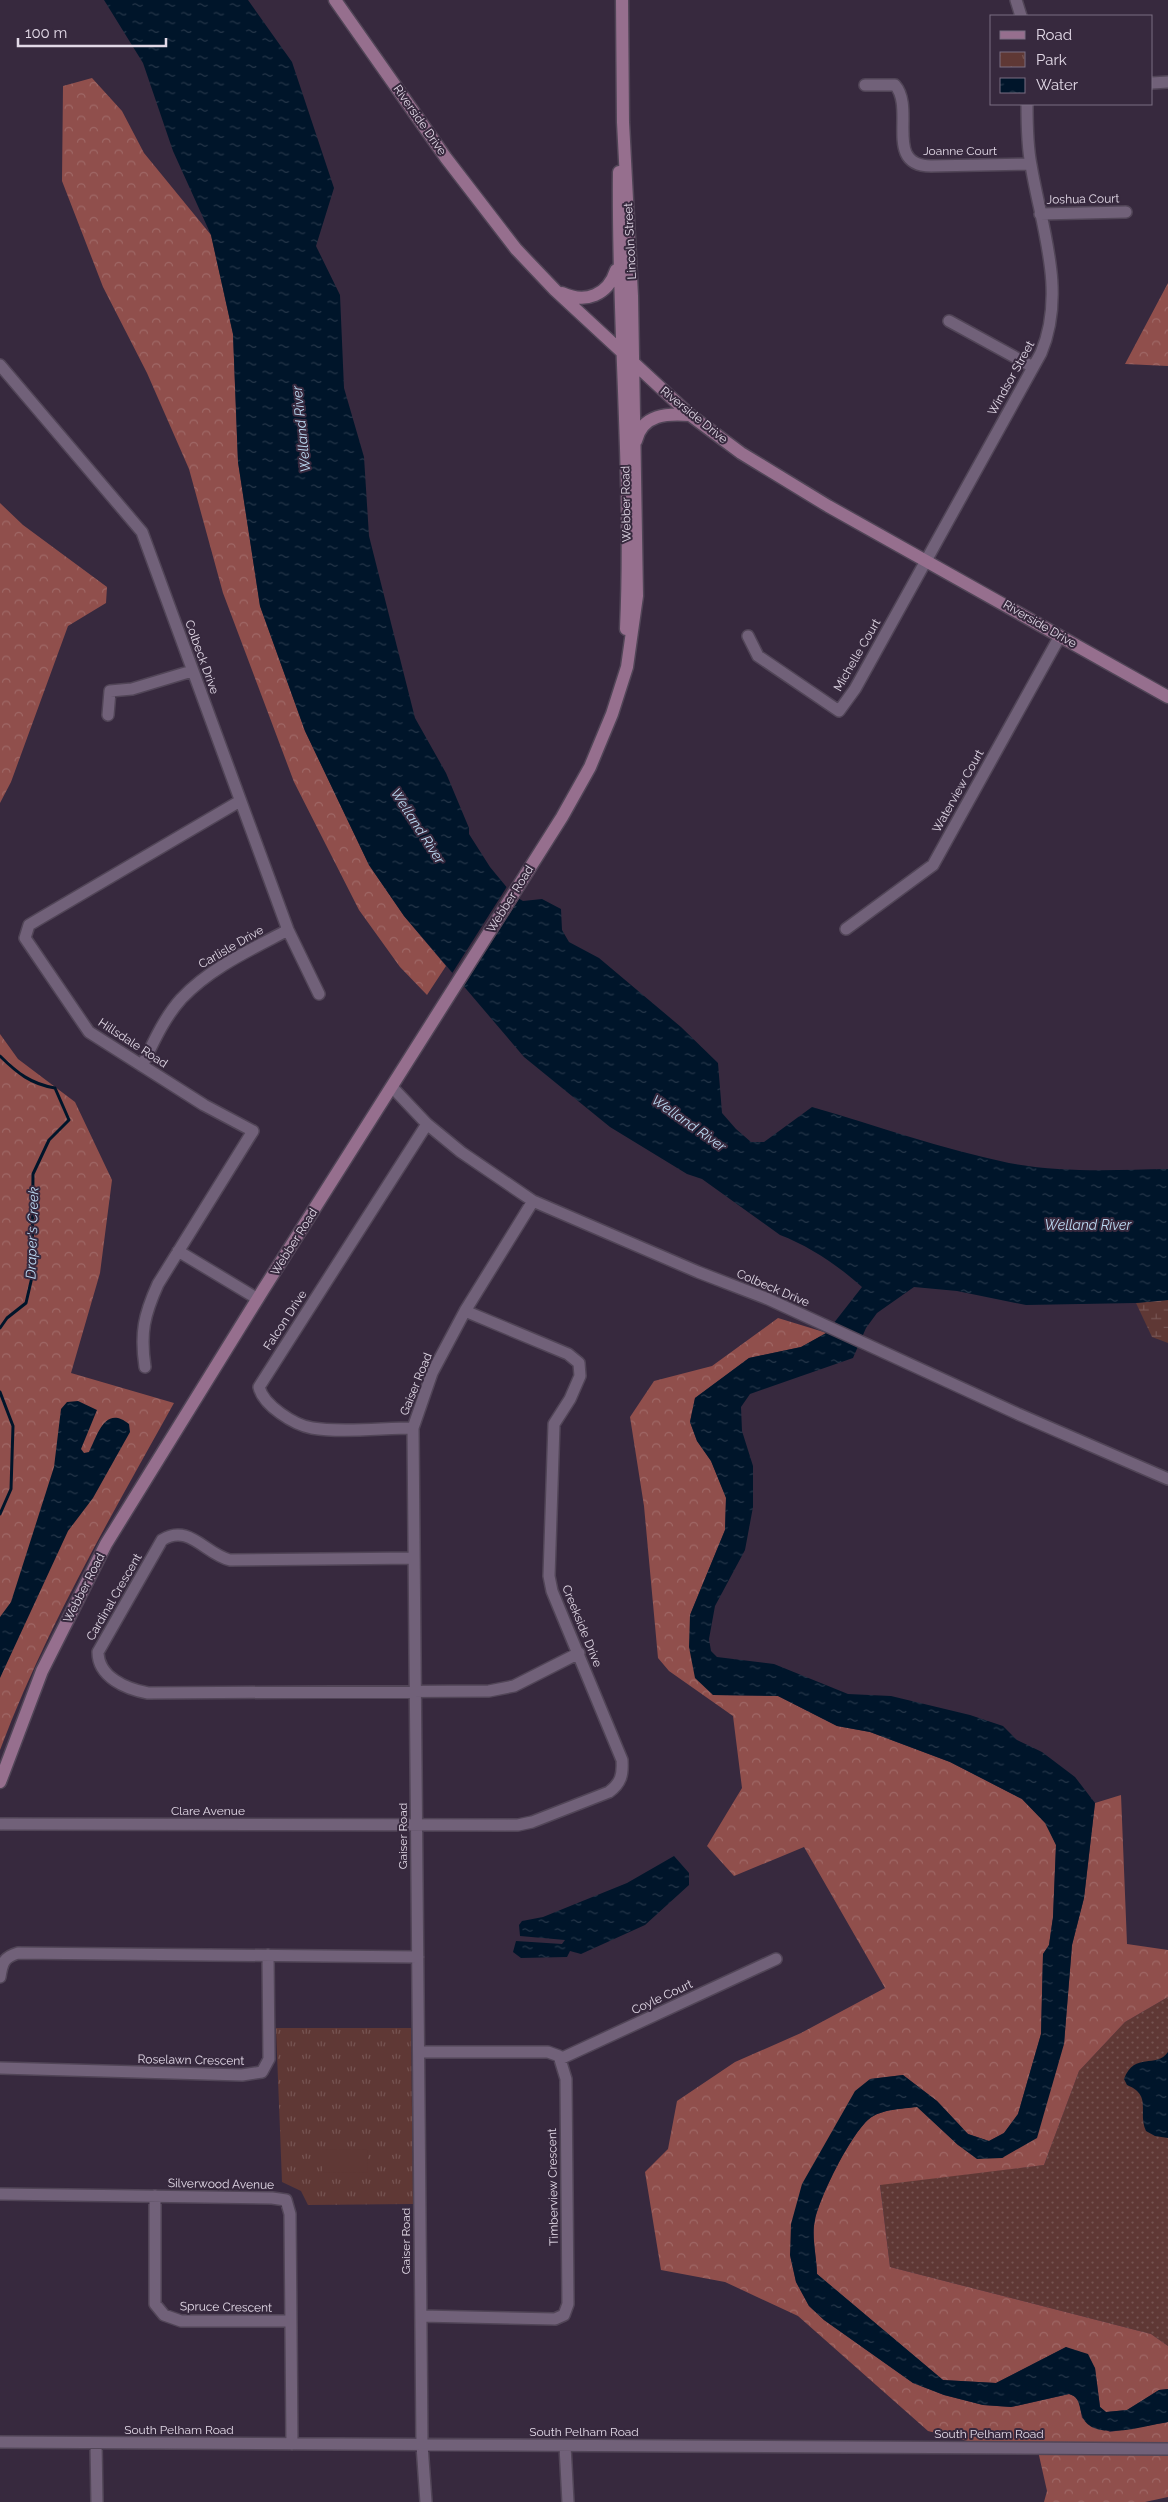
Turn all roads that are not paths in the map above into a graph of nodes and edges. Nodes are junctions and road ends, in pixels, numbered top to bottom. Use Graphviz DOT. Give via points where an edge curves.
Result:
graph roads {
  1 [pos="335,0"];
  2 [pos="622,0"];
  3 [pos="1016,0"];
  4 [pos="1021,15"];
  5 [pos="1168,82"];
  6 [pos="1153,83"];
  7 [pos="865,85"];
  8 [pos="1027,105"];
  9 [pos="623,122"];
  10 [pos="1030,164"];
  11 [pos="1126,212"];
  12 [pos="1040,214"];
  13 [pos="618,259"];
  14 [pos="555,290"];
  15 [pos="949,321"];
  16 [pos="622,353"];
  17 [pos="633,361"];
  18 [pos="0,365"];
  19 [pos="1033,367"];
  20 [pos="690,415"];
  21 [pos="635,445"];
  22 [pos="926,559"];
  23 [pos="748,636"];
  24 [pos="1060,636"];
  25 [pos="192,671"];
  26 [pos="1168,697"];
  27 [pos="612,714"];
  28 [pos="108,715"];
  29 [pos="240,801"];
  30 [pos="846,929"];
  31 [pos="288,930"];
  32 [pos="319,994"];
  33 [pos="142,1066"];
  34 [pos="392,1087"];
  35 [pos="427,1124"];
  36 [pos="533,1200"];
  37 [pos="178,1252"];
  38 [pos="258,1299"];
  39 [pos="465,1311"];
  40 [pos="145,1367"];
  41 [pos="414,1428"];
  42 [pos="1168,1479"];
  43 [pos="414,1558"];
  44 [pos="579,1653"];
  45 [pos="416,1690"];
  46 [pos="0,1782"];
  47 [pos="0,1824"];
  48 [pos="417,1825"];
  49 [pos="268,1955"];
  50 [pos="418,1957"];
  51 [pos="776,1959"];
  52 [pos="0,1977"];
  53 [pos="419,2052"];
  54 [pos="560,2059"];
  55 [pos="0,2068"];
  56 [pos="0,2194"];
  57 [pos="155,2196"];
  58 [pos="421,2316"];
  59 [pos="291,2321"];
  60 [pos="0,2442"];
  61 [pos="96,2443"];
  62 [pos="292,2444"];
  63 [pos="422,2445"];
  64 [pos="565,2446"];
  65 [pos="1168,2449"];
  66 [pos="97,2502"];
  67 [pos="426,2502"];
  68 [pos="568,2502"];
  1 -- 14 [label="main road, Riverside Drive" via="493,220"];
  2 -- 9 [label="main road, Lincoln Street"];
  3 -- 4 [label="street"];
  5 -- 6 [label="street"];
  7 -- 10 [label="street, Joanne Court" via="895,85 899,90 904,149 916,164"];
  8 -- 10 [label="street, Windsor Street"];
  9 -- 13 [label="main road, Lincoln Street" via="619,163"];
  9 -- 17 [label="main road, Lincoln Street"];
  10 -- 12 [label="street, Windsor Street"];
  11 -- 12 [label="street, Joshua Court"];
  12 -- 19 [label="street, Windsor Street" via="1053,304 1048,337"];
  13 -- 14 [label="main road" via="614,278 594,296 576,299"];
  13 -- 16 [label="main road, Lincoln Street"];
  14 -- 16 [label="main road, Riverside Drive"];
  15 -- 19 [label="street"];
  16 -- 17 [label="main road, Riverside Drive"];
  16 -- 27 [label="main road, Webber Road" via="627,604 622,667"];
  17 -- 20 [label="main road, Riverside Drive"];
  17 -- 21 [label="main road, Webber Road"];
  18 -- 25 [label="street, Colbeck Drive" via="142,532"];
  19 -- 22 [label="street, Windsor Street"];
  20 -- 21 [label="main road" via="667,414 654,418 640,429"];
  20 -- 22 [label="main road, Riverside Drive" via="741,453 801,490"];
  21 -- 27 [label="main road, Webber Road" via="636,611 627,667"];
  22 -- 23 [label="street, Michelle Court" via="855,689 839,711 758,656"];
  22 -- 24 [label="main road, Riverside Drive"];
  24 -- 26 [label="main road, Riverside Drive"];
  24 -- 30 [label="street, Waterview Court" via="933,865"];
  25 -- 28 [label="street" via="132,689 110,691"];
  25 -- 29 [label="street, Colbeck Drive"];
  27 -- 34 [label="main road, Webber Road" via="590,768"];
  29 -- 31 [label="street, Colbeck Drive"];
  29 -- 33 [label="street, Hillsdale Road" via="38,919 25,932 25,938 37,957 90,1032"];
  31 -- 32 [label="street, Colbeck Drive"];
  31 -- 33 [label="street, Carlisle Drive" via="227,962 198,983 180,1001 160,1030"];
  33 -- 37 [label="street, Hillsdale Road" via="253,1131"];
  34 -- 35 [label="street, Colbeck Drive"];
  34 -- 38 [label="main road, Webber Road"];
  35 -- 36 [label="street, Colbeck Drive" via="469,1158"];
  35 -- 41 [label="street, Falcon Drive" via="259,1387 268,1405 310,1428"];
  36 -- 39 [label="street, Gaiser Road"];
  36 -- 42 [label="street, Colbeck Drive" via="768,1300"];
  37 -- 38 [label="street"];
  37 -- 40 [label="street, Hillsdale Road" via="158,1284 145,1317 142,1342"];
  38 -- 46 [label="main road, Webber Road" via="89,1576 42,1670"];
  39 -- 41 [label="street, Gaiser Road" via="432,1374"];
  39 -- 44 [label="street, Creekside Drive" via="568,1354 579,1363 580,1376 554,1424 549,1576"];
  41 -- 43 [label="street, Gaiser Road"];
  43 -- 45 [label="street, Gaiser Road"];
  43 -- 45 [label="street, Cardinal Crescent" via="230,1560 181,1534 170,1535 162,1540 98,1652 98,1661 126,1688 148,1693"];
  44 -- 45 [label="street, Cardinal Crescent" via="502,1689"];
  44 -- 48 [label="street, Creekside Drive" via="622,1760 623,1771 617,1786 610,1792 518,1825"];
  45 -- 48 [label="street, Gaiser Road"];
  47 -- 48 [label="street, Clare Avenue"];
  48 -- 50 [label="street, Gaiser Road"];
  49 -- 50 [label="street"];
  49 -- 52 [label="street" via="18,1953 3,1961"];
  49 -- 55 [label="street, Roselawn Crescent" via="269,2058 262,2072 242,2075"];
  50 -- 53 [label="street, Gaiser Road"];
  51 -- 54 [label="street, Coyle Court"];
  53 -- 54 [label="street" via="548,2052"];
  53 -- 58 [label="street, Gaiser Road"];
  54 -- 58 [label="street, Timberview Crescent" via="566,2079 568,2304 564,2315 554,2319"];
  56 -- 57 [label="street, Silverwood Avenue"];
  57 -- 59 [label="street, Spruce Crescent" via="155,2304 164,2315 181,2322"];
  57 -- 59 [label="street, Silverwood Avenue" via="286,2200 290,2214"];
  58 -- 63 [label="street, Gaiser Road"];
  59 -- 62 [label="street, Silverwood Avenue"];
  60 -- 61 [label="street, South Pelham Road"];
  61 -- 62 [label="street, South Pelham Road"];
  61 -- 66 [label="street"];
  62 -- 63 [label="street, South Pelham Road"];
  63 -- 64 [label="street, South Pelham Road"];
  63 -- 67 [label="street, Gaiser Road"];
  64 -- 65 [label="street, South Pelham Road"];
  64 -- 68 [label="street"];
}
